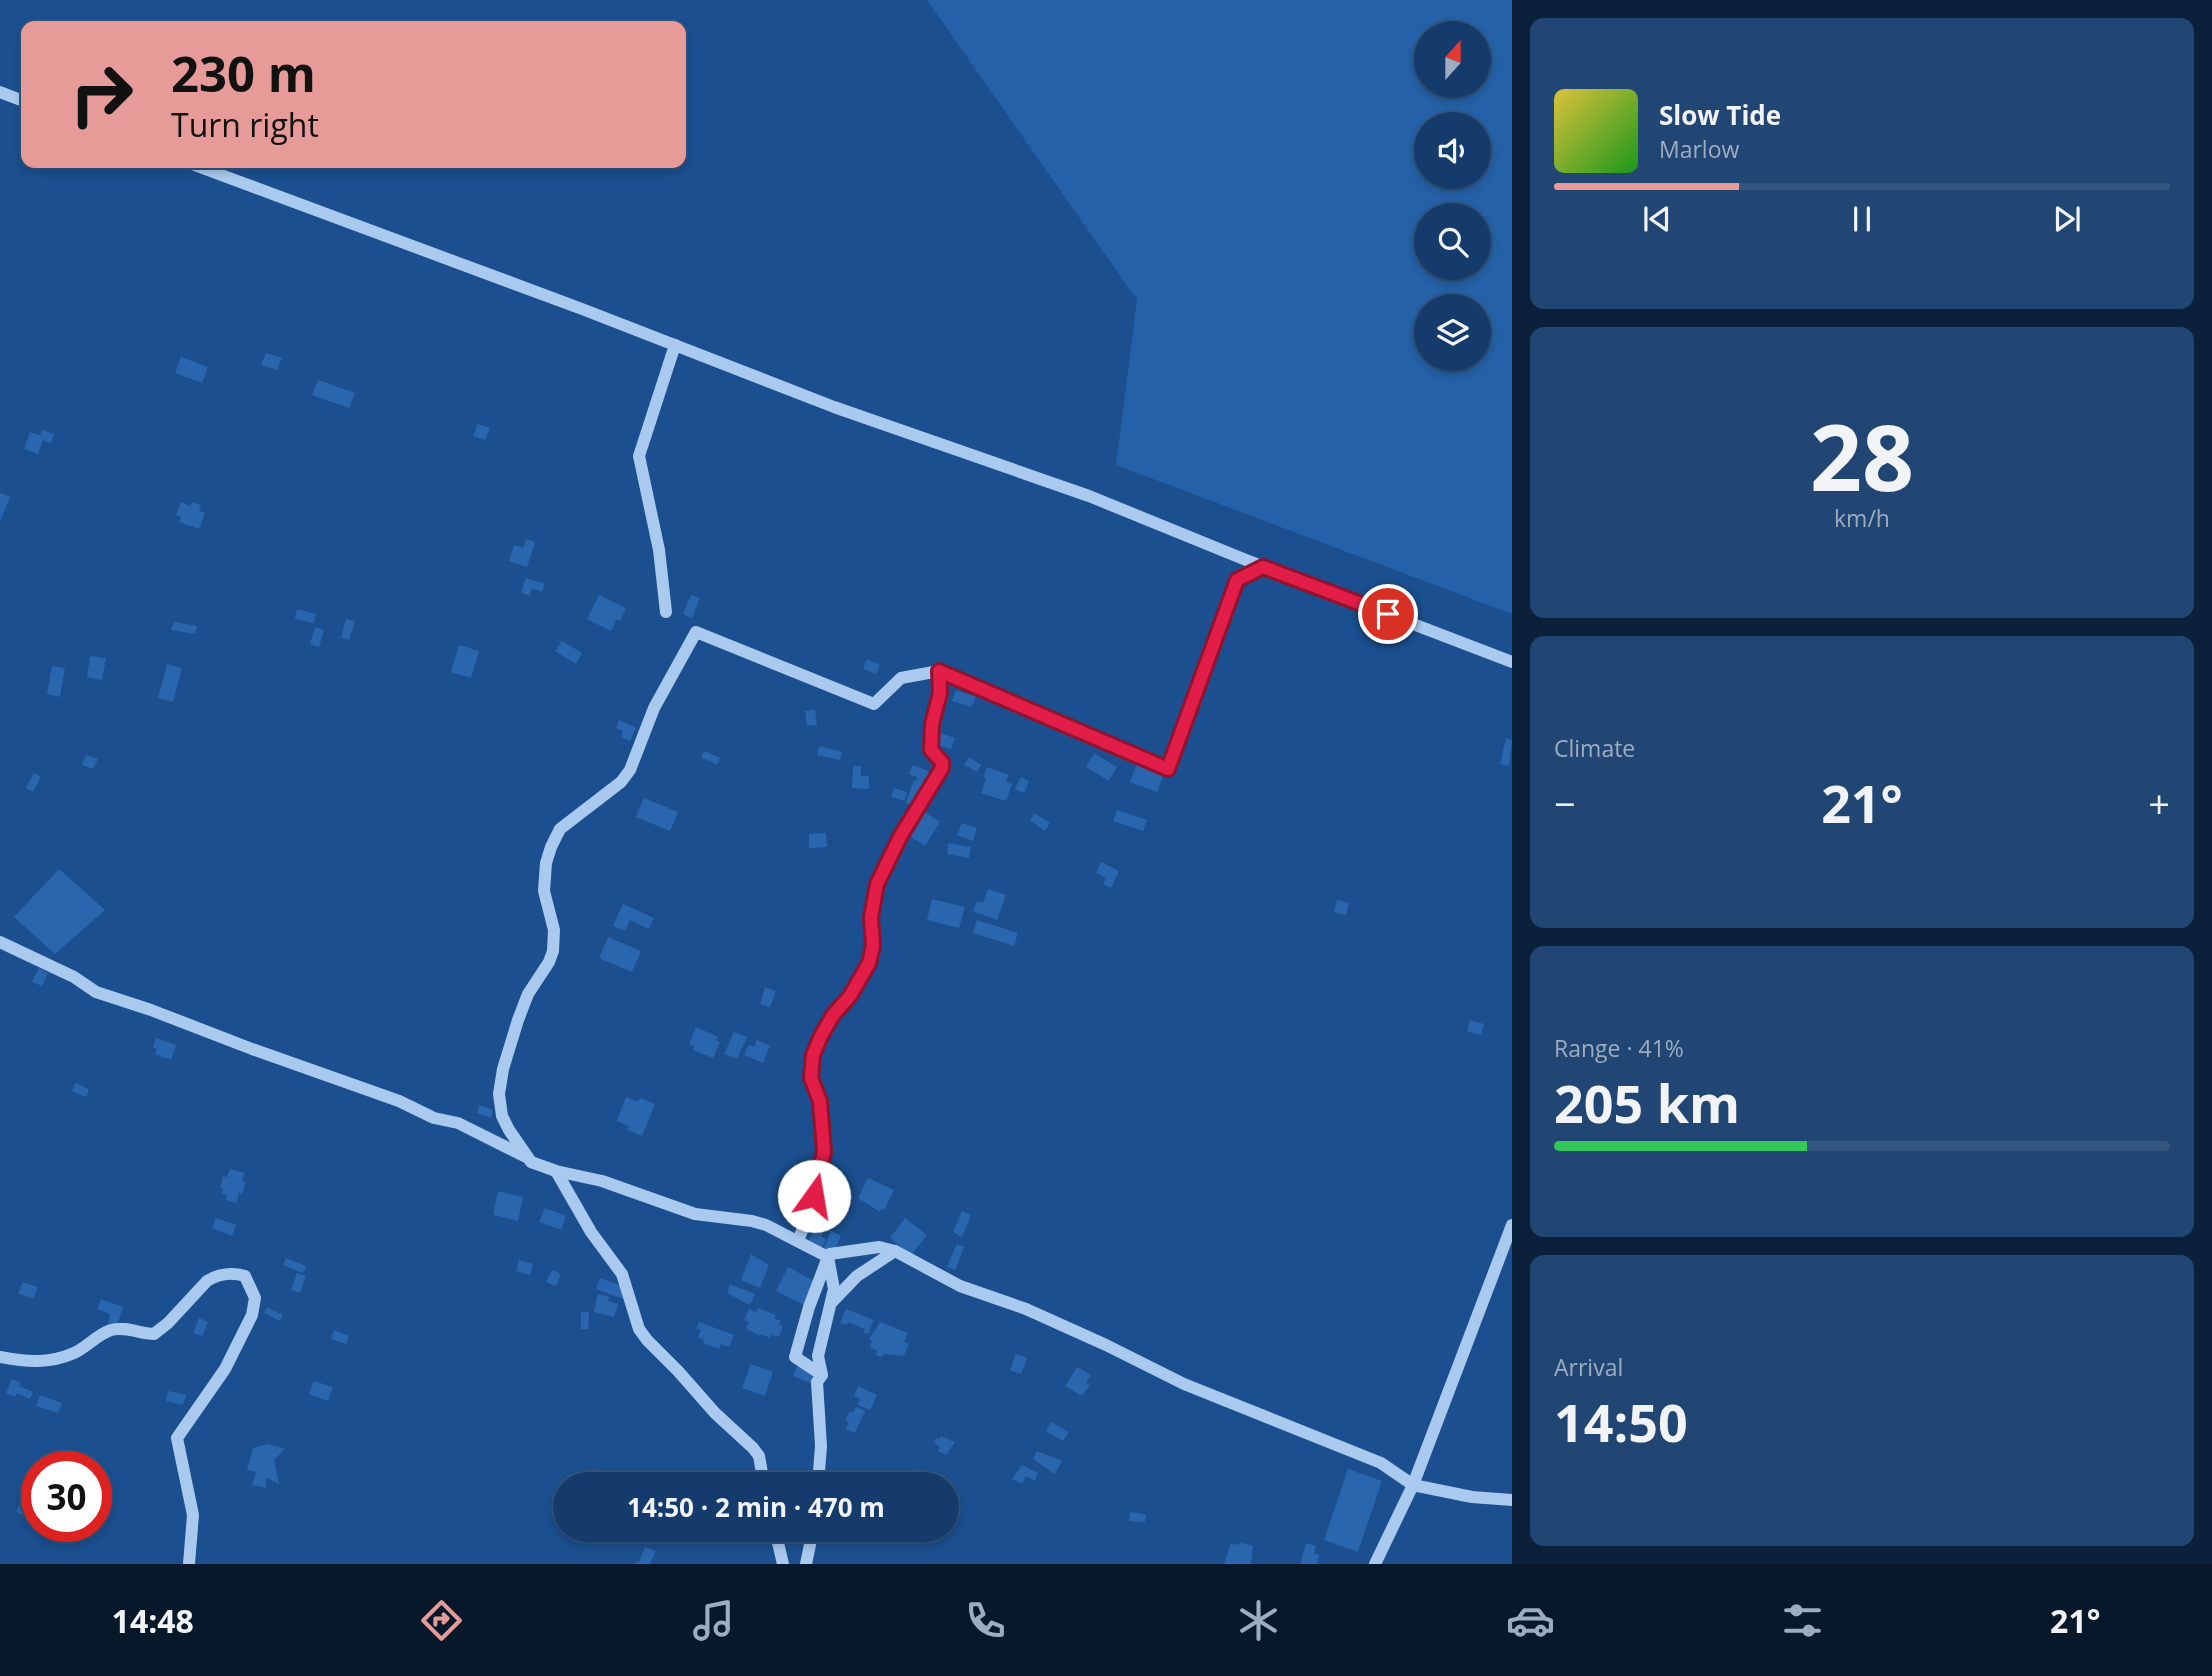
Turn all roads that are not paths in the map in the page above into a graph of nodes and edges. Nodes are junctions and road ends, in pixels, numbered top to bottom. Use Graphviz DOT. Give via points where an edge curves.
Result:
graph roads {
  1 [pos="0,92"];
  2 [pos="21,100"];
  3 [pos="202,168"];
  4 [pos="675,345"];
  5 [pos="1263,567"];
  6 [pos="666,612"];
  7 [pos="1512,662"];
  8 [pos="939,671"];
  9 [pos="0,942"];
  10 [pos="528,1158"];
  11 [pos="556,1171"];
  12 [pos="1512,1225"];
  13 [pos="798,1241"];
  14 [pos="895,1251"];
  15 [pos="828,1257"];
  16 [pos="832,1302"];
  17 [pos="0,1357"];
  18 [pos="822,1375"];
  19 [pos="762,1472"];
  20 [pos="819,1472"];
  21 [pos="1413,1485"];
  22 [pos="1512,1500"];
  23 [pos="778,1542"];
  24 [pos="811,1542"];
  25 [pos="189,1564"];
  26 [pos="783,1564"];
  27 [pos="806,1564"];
  28 [pos="1375,1564"];
  1 -- 2 [label="street"];
  3 -- 4 [label="street"];
  4 -- 5 [label="street" via="834,407 1089,496"];
  4 -- 6 [label="street" via="639,456 659,550"];
  5 -- 7 [label="street"];
  5 -- 8 [label="street" via="1237,580 1168,769"];
  8 -- 10 [label="street" via="901,678 874,704 696,632 654,708 630,770 560,829 548,855 544,891 554,930 553,951 528,994 499,1094 502,1116"];
  8 -- 13 [label="street" via="931,750 942,768 877,884 869,963 833,1015 813,1055 811,1078 820,1101 824,1152"];
  9 -- 10 [label="street" via="96,992 458,1123"];
  10 -- 11 [label="street"];
  11 -- 13 [label="street" via="602,1181 695,1214 759,1223"];
  11 -- 19 [label="street" via="622,1274 639,1329 753,1448"];
  12 -- 21 [label="street"];
  13 -- 15 [label="street"];
  14 -- 15 [label="street" via="875,1247"];
  14 -- 16 [label="street" via="857,1276"];
  14 -- 21 [label="street" via="968,1290 1026,1309 1184,1384 1381,1462"];
  15 -- 16 [label="street" via="834,1279"];
  15 -- 18 [label="street" via="795,1357"];
  16 -- 18 [label="street" via="818,1356"];
  17 -- 25 [label="street" via="37,1363 74,1353 110,1330 154,1334 207,1281 229,1274 245,1276 256,1298 252,1315 225,1369 177,1438 193,1515"];
  18 -- 20 [label="street" via="817,1382"];
  21 -- 22 [label="street"];
  21 -- 28 [label="street"];
  23 -- 26 [label="street"];
  24 -- 27 [label="street"];
}
